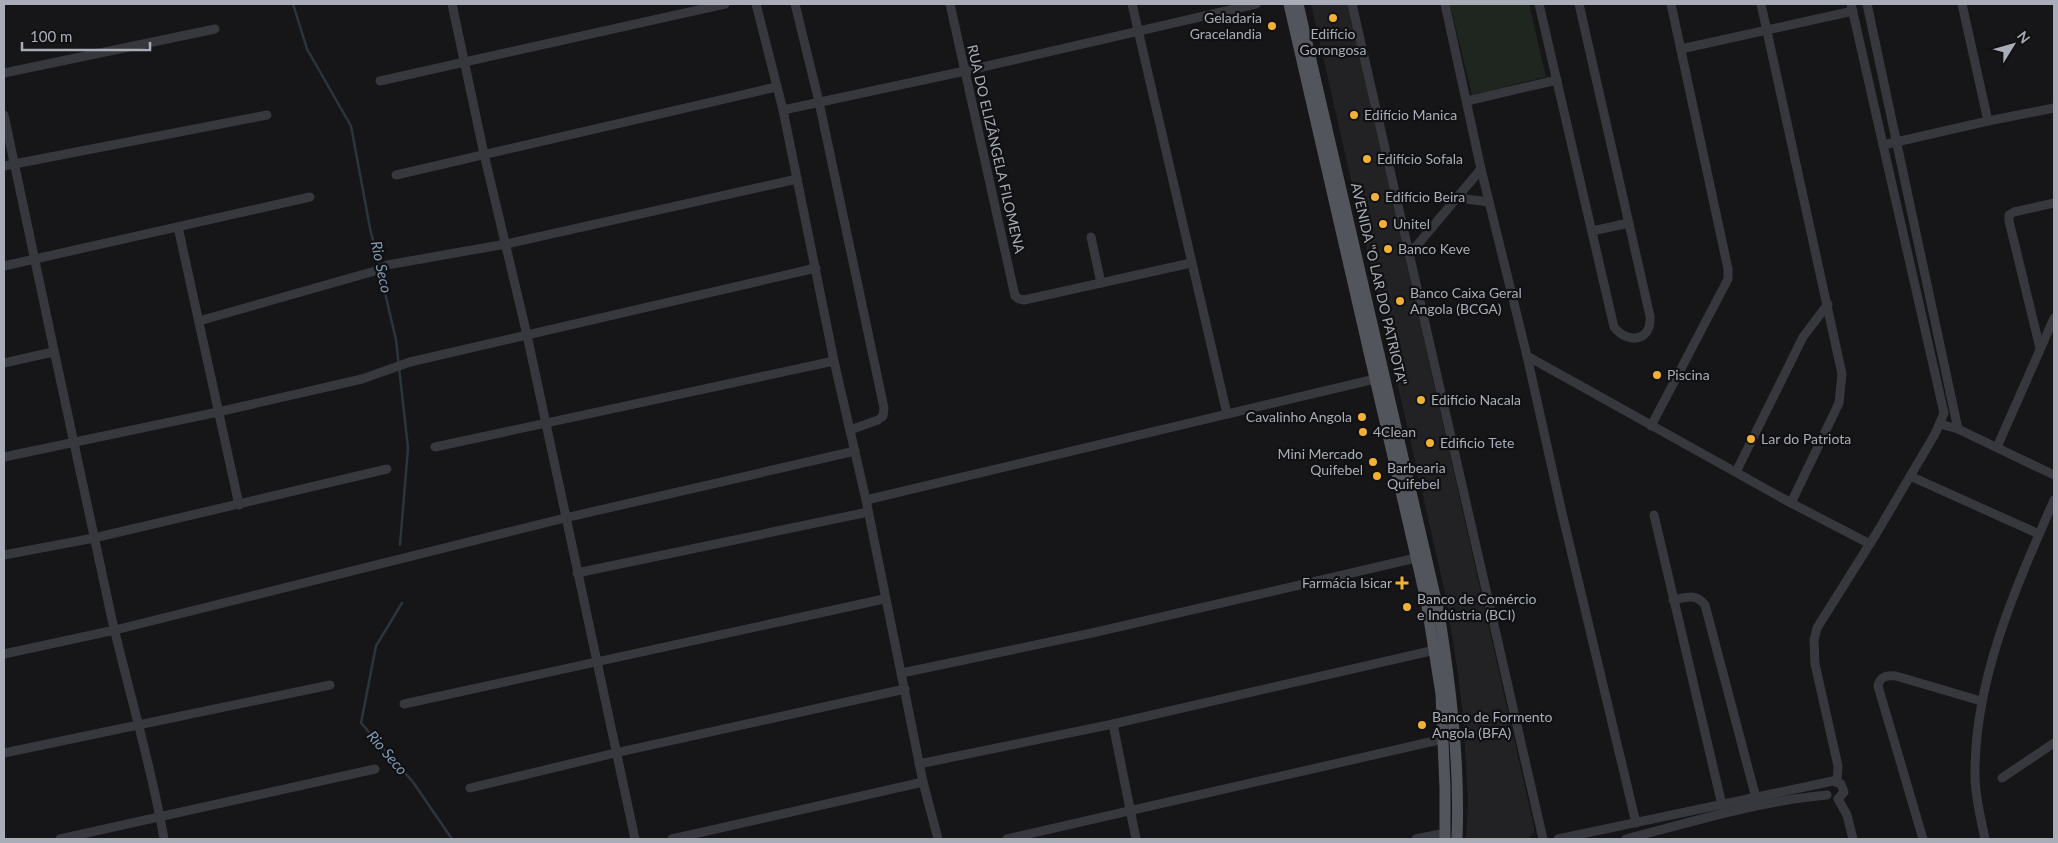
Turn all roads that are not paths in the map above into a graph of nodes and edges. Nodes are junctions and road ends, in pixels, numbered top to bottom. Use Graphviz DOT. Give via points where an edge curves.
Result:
graph roads {
  1 [pos="452,4"];
  2 [pos="725,4"];
  3 [pos="756,4"];
  4 [pos="795,4"];
  5 [pos="950,4"];
  6 [pos="1132,4"];
  7 [pos="1256,4"];
  8 [pos="1289,4"];
  9 [pos="1298,4"];
  10 [pos="1352,4"];
  11 [pos="1445,4"];
  12 [pos="1539,4"];
  13 [pos="1579,4"];
  14 [pos="1671,4"];
  15 [pos="1761,4"];
  16 [pos="1867,4"];
  17 [pos="1962,4"];
  18 [pos="1852,8"];
  19 [pos="215,29"];
  20 [pos="1139,31"];
  21 [pos="1767,31"];
  22 [pos="1681,49"];
  23 [pos="466,63"];
  24 [pos="965,71"];
  25 [pos="4,73"];
  26 [pos="1557,80"];
  27 [pos="380,81"];
  28 [pos="776,87"];
  29 [pos="1466,101"];
  30 [pos="819,102"];
  31 [pos="2054,108"];
  32 [pos="783,110"];
  33 [pos="4,115"];
  34 [pos="267,115"];
  35 [pos="1988,121"];
  36 [pos="1898,142"];
  37 [pos="1883,145"];
  38 [pos="484,154"];
  39 [pos="14,164"];
  40 [pos="4,166"];
  41 [pos="1481,169"];
  42 [pos="396,175"];
  43 [pos="797,179"];
  44 [pos="310,197"];
  45 [pos="1458,198"];
  46 [pos="1489,202"];
  47 [pos="2054,203"];
  48 [pos="1629,223"];
  49 [pos="178,227"];
  50 [pos="1592,231"];
  51 [pos="1091,237"];
  52 [pos="506,244"];
  53 [pos="1409,255"];
  54 [pos="33,260"];
  55 [pos="1191,262"];
  56 [pos="4,266"];
  57 [pos="816,268"];
  58 [pos="1101,283"];
  59 [pos="1828,304"];
  60 [pos="2054,318"];
  61 [pos="199,321"];
  62 [pos="527,335"];
  63 [pos="2040,348"];
  64 [pos="53,352"];
  65 [pos="1527,356"];
  66 [pos="834,361"];
  67 [pos="4,363"];
  68 [pos="1375,379"];
  69 [pos="218,412"];
  70 [pos="1227,414"];
  71 [pos="545,423"];
  72 [pos="1940,424"];
  73 [pos="1651,426"];
  74 [pos="1958,429"];
  75 [pos="850,430"];
  76 [pos="74,442"];
  77 [pos="435,447"];
  78 [pos="1997,448"];
  79 [pos="855,451"];
  80 [pos="4,457"];
  81 [pos="387,469"];
  82 [pos="1736,472"];
  83 [pos="2054,475"];
  84 [pos="1910,476"];
  85 [pos="866,500"];
  86 [pos="2054,500"];
  87 [pos="1791,502"];
  88 [pos="239,505"];
  89 [pos="868,512"];
  90 [pos="1654,515"];
  91 [pos="565,518"];
  92 [pos="2039,534"];
  93 [pos="94,538"];
  94 [pos="1870,544"];
  95 [pos="4,555"];
  96 [pos="1416,558"];
  97 [pos="577,573"];
  98 [pos="884,599"];
  99 [pos="1673,600"];
  100 [pos="114,630"];
  101 [pos="1435,650"];
  102 [pos="4,654"];
  103 [pos="596,664"];
  104 [pos="902,673"];
  105 [pos="330,685"];
  106 [pos="904,689"];
  107 [pos="1981,701"];
  108 [pos="404,704"];
  109 [pos="139,724"];
  110 [pos="1114,724"];
  111 [pos="1442,739"];
  112 [pos="2054,743"];
  113 [pos="615,752"];
  114 [pos="4,754"];
  115 [pos="919,764"];
  116 [pos="375,769"];
  117 [pos="2002,778"];
  118 [pos="923,782"];
  119 [pos="1833,782"];
  120 [pos="470,788"];
  121 [pos="1827,795"];
  122 [pos="1756,798"];
  123 [pos="1838,799"];
  124 [pos="1722,805"];
  125 [pos="1130,810"];
  126 [pos="160,816"];
  127 [pos="1636,823"];
  128 [pos="1445,836"];
  129 [pos="1641,837"];
  130 [pos="60,839"];
  131 [pos="164,839"];
  132 [pos="635,839"];
  133 [pos="672,839"];
  134 [pos="938,839"];
  135 [pos="1007,839"];
  136 [pos="1136,839"];
  137 [pos="1416,839"];
  138 [pos="1457,839"];
  139 [pos="1543,839"];
  140 [pos="1558,839"];
  141 [pos="1626,839"];
  142 [pos="1853,839"];
  143 [pos="1923,839"];
  144 [pos="1985,839"];
  1 -- 23 [label="street"];
  2 -- 23 [label="street"];
  3 -- 28 [label="street"];
  4 -- 30 [label="street"];
  5 -- 24 [label="street, RUA DO ELIZÂNGELA FILOMENA"];
  6 -- 20 [label="street"];
  7 -- 20 [label="street"];
  8 -- 68 [label="main road, AVENIDA \"O LAR DO PATRIOTA\""];
  9 -- 138 [label="main road, AVENIDA \"O LAR DO PATRIOTA\"" via="1439,613 1453,716"];
  10 -- 53 [label="street"];
  11 -- 29 [label="street"];
  12 -- 26 [label="street"];
  13 -- 48 [label="street"];
  14 -- 22 [label="street"];
  15 -- 21 [label="street"];
  16 -- 36 [label="street"];
  17 -- 35 [label="street"];
  18 -- 21 [label="street"];
  18 -- 37 [label="street"];
  19 -- 25 [label="street"];
  20 -- 24 [label="street"];
  20 -- 55 [label="street"];
  21 -- 22 [label="street"];
  21 -- 59 [label="street"];
  22 -- 73 [label="street" via="1728,279"];
  23 -- 27 [label="street"];
  23 -- 38 [label="street"];
  24 -- 30 [label="street"];
  24 -- 58 [label="street, RUA DO ELIZÂNGELA FILOMENA" via="1015,296 1024,300"];
  26 -- 29 [label="street"];
  26 -- 50 [label="street"];
  28 -- 32 [label="street"];
  28 -- 38 [label="street"];
  29 -- 41 [label="street"];
  30 -- 32 [label="street"];
  30 -- 75 [label="street" via="884,408 883,416 878,420"];
  31 -- 35 [label="street"];
  32 -- 43 [label="street"];
  33 -- 39 [label="street"];
  34 -- 39 [label="street"];
  35 -- 36 [label="street"];
  36 -- 37 [label="street"];
  36 -- 74 [label="street"];
  37 -- 72 [label="street" via="1944,413"];
  38 -- 42 [label="street"];
  38 -- 52 [label="street"];
  39 -- 40 [label="street"];
  39 -- 54 [label="street"];
  41 -- 45 [label="street"];
  41 -- 46 [label="street"];
  43 -- 52 [label="street"];
  43 -- 57 [label="street"];
  44 -- 49 [label="street"];
  45 -- 46 [label="street"];
  45 -- 53 [label="street"];
  46 -- 65 [label="street"];
  47 -- 63 [label="street" via="2014,212 2008,221"];
  48 -- 50 [label="street"];
  48 -- 50 [label="street" via="1651,322 1645,334 1634,339 1622,336 1614,327"];
  49 -- 54 [label="street"];
  49 -- 61 [label="street"];
  51 -- 58 [label="street"];
  52 -- 61 [label="street" via="388,265 375,272"];
  52 -- 62 [label="street"];
  53 -- 139 [label="street"];
  54 -- 56 [label="street"];
  54 -- 64 [label="street"];
  55 -- 58 [label="street"];
  55 -- 70 [label="street"];
  57 -- 62 [label="street"];
  57 -- 66 [label="street"];
  59 -- 82 [label="street" via="1803,337"];
  59 -- 87 [label="street" via="1842,388 1839,402"];
  60 -- 63 [label="street"];
  61 -- 69 [label="street"];
  62 -- 69 [label="street" via="410,362 362,379"];
  62 -- 71 [label="street"];
  63 -- 78 [label="street"];
  64 -- 67 [label="street"];
  64 -- 76 [label="street"];
  65 -- 73 [label="street"];
  65 -- 127 [label="street"];
  66 -- 71 [label="street"];
  66 -- 75 [label="street"];
  68 -- 70 [label="street"];
  68 -- 96 [label="main road, AVENIDA \"O LAR DO PATRIOTA\""];
  69 -- 76 [label="street"];
  69 -- 88 [label="street"];
  70 -- 85 [label="street"];
  71 -- 77 [label="street"];
  71 -- 91 [label="street"];
  72 -- 74 [label="street"];
  72 -- 84 [label="street"];
  73 -- 82 [label="street"];
  74 -- 78 [label="street"];
  75 -- 79 [label="street"];
  76 -- 80 [label="street"];
  76 -- 93 [label="street"];
  78 -- 83 [label="street"];
  79 -- 85 [label="street"];
  79 -- 91 [label="street"];
  81 -- 88 [label="street"];
  82 -- 87 [label="street"];
  84 -- 92 [label="street"];
  84 -- 94 [label="street"];
  85 -- 89 [label="street"];
  86 -- 92 [label="street"];
  87 -- 94 [label="street"];
  88 -- 93 [label="street"];
  89 -- 97 [label="street"];
  89 -- 98 [label="street"];
  90 -- 99 [label="street"];
  91 -- 97 [label="street"];
  91 -- 100 [label="street"];
  92 -- 107 [label="street" via="2007,614"];
  93 -- 95 [label="street"];
  93 -- 100 [label="street"];
  94 -- 119 [label="street" via="1817,628 1814,640 1814,664 1838,766"];
  96 -- 101 [label="main road, AVENIDA \"O LAR DO PATRIOTA\""];
  96 -- 104 [label="street"];
  97 -- 103 [label="street"];
  98 -- 103 [label="street"];
  98 -- 104 [label="street"];
  99 -- 122 [label="street" via="1692,596 1700,598 1705,605"];
  99 -- 124 [label="street"];
  100 -- 102 [label="street"];
  100 -- 109 [label="street"];
  101 -- 110 [label="street"];
  101 -- 111 [label="main road, AVENIDA \"O LAR DO PATRIOTA\"" via="1441,694"];
  103 -- 108 [label="street"];
  103 -- 113 [label="street"];
  104 -- 106 [label="street"];
  105 -- 109 [label="street"];
  106 -- 113 [label="street"];
  106 -- 115 [label="street"];
  107 -- 143 [label="street" via="1896,676 1879,680 1878,686"];
  107 -- 144 [label="street" via="1974,777"];
  109 -- 114 [label="street"];
  109 -- 126 [label="street"];
  110 -- 115 [label="street"];
  110 -- 125 [label="street"];
  111 -- 125 [label="street"];
  111 -- 128 [label="main road, AVENIDA \"O LAR DO PATRIOTA\""];
  112 -- 117 [label="street"];
  113 -- 120 [label="street"];
  113 -- 132 [label="street"];
  115 -- 118 [label="street"];
  116 -- 126 [label="street"];
  118 -- 133 [label="street"];
  118 -- 134 [label="street"];
  119 -- 121 [label="street" via="1826,787"];
  119 -- 122 [label="street"];
  119 -- 123 [label="street" via="1844,788"];
  121 -- 123 [label="street"];
  121 -- 129 [label="street" via="1754,807"];
  122 -- 124 [label="street"];
  123 -- 142 [label="street" via="1847,815"];
  124 -- 127 [label="street"];
  125 -- 135 [label="street"];
  125 -- 136 [label="street"];
  126 -- 130 [label="street"];
  126 -- 131 [label="street"];
  127 -- 140 [label="street"];
  128 -- 137 [label="street"];
  129 -- 141 [label="street"];
}
